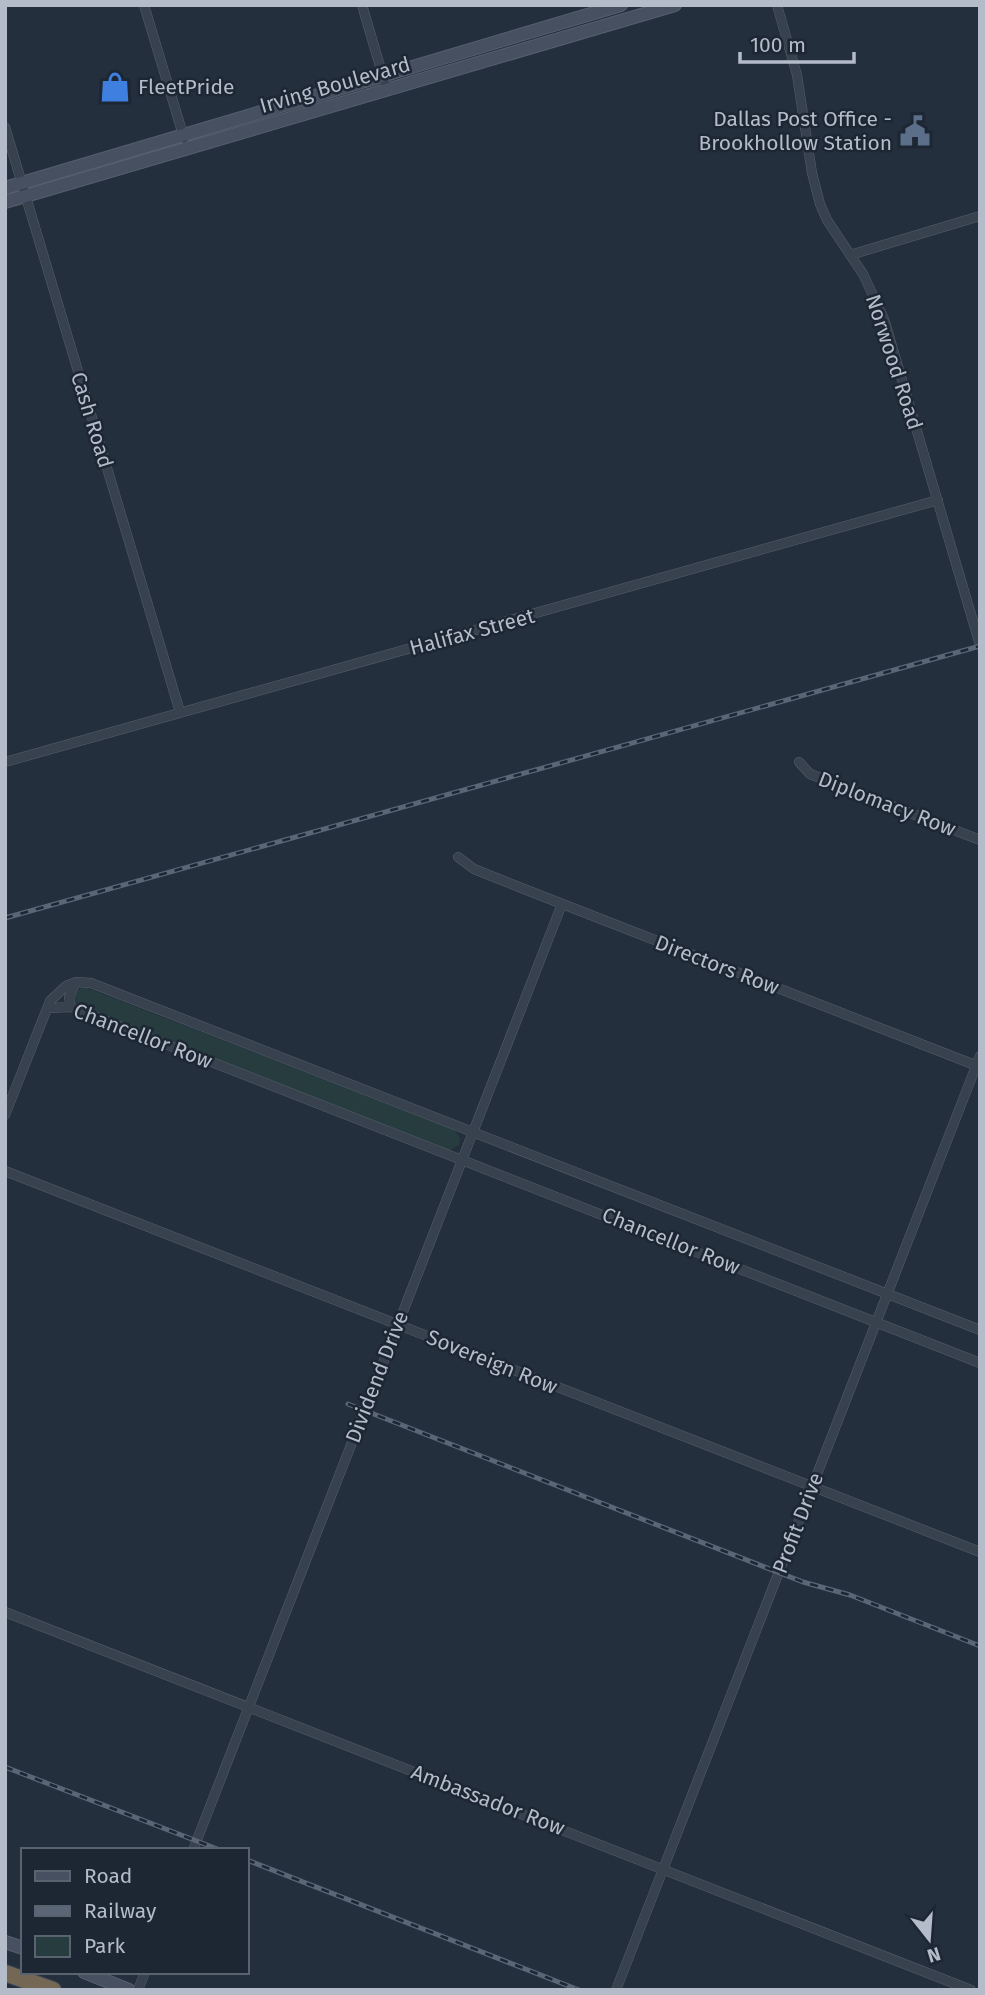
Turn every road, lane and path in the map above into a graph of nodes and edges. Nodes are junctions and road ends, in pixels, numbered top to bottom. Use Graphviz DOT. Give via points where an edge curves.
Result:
graph roads {
  1 [pos="145,5"];
  2 [pos="362,5"];
  3 [pos="621,5"];
  4 [pos="675,5"];
  5 [pos="777,5"];
  6 [pos="588,15"];
  7 [pos="593,29"];
  8 [pos="514,36"];
  9 [pos="519,51"];
  10 [pos="383,75"];
  11 [pos="387,90"];
  12 [pos="301,99"];
  13 [pos="305,114"];
  14 [pos="221,123"];
  15 [pos="5,127"];
  16 [pos="183,135"];
  17 [pos="226,137"];
  18 [pos="138,148"];
  19 [pos="187,149"];
  20 [pos="108,157"];
  21 [pos="142,162"];
  22 [pos="112,171"];
  23 [pos="21,183"];
  24 [pos="5,188"];
  25 [pos="25,196"];
  26 [pos="5,202"];
  27 [pos="980,216"];
  28 [pos="850,255"];
  29 [pos="938,500"];
  30 [pos="980,645"];
  31 [pos="180,712"];
  32 [pos="5,762"];
  33 [pos="799,762"];
  34 [pos="980,840"];
  35 [pos="458,857"];
  36 [pos="562,904"];
  37 [pos="76,982"];
  38 [pos="71,1007"];
  39 [pos="49,1008"];
  40 [pos="979,1063"];
  41 [pos="5,1115"];
  42 [pos="473,1133"];
  43 [pos="462,1160"];
  44 [pos="5,1171"];
  45 [pos="888,1294"];
  46 [pos="876,1323"];
  47 [pos="397,1324"];
  48 [pos="980,1330"];
  49 [pos="980,1363"];
  50 [pos="812,1487"];
  51 [pos="980,1552"];
  52 [pos="5,1612"];
  53 [pos="248,1707"];
  54 [pos="194,1848"];
  55 [pos="663,1868"];
  56 [pos="89,1974"];
  57 [pos="5,1975"];
  58 [pos="30,1990"];
  59 [pos="53,1990"];
  60 [pos="129,1990"];
  61 [pos="616,1990"];
  62 [pos="971,1990"];
  1 -- 16 [label="street"];
  2 -- 10 [label="street"];
  3 -- 6 [label="main road, Irving Boulevard"];
  4 -- 7 [label="main road, Irving Boulevard"];
  5 -- 28 [label="street, Norwood Road" via="797,75 820,204"];
  6 -- 7 [label="main road"];
  6 -- 8 [label="main road, Irving Boulevard"];
  7 -- 9 [label="main road, Irving Boulevard"];
  8 -- 9 [label="main road"];
  8 -- 10 [label="main road, Irving Boulevard"];
  9 -- 11 [label="main road, Irving Boulevard"];
  10 -- 11 [label="street"];
  10 -- 12 [label="main road, Irving Boulevard"];
  11 -- 13 [label="main road, Irving Boulevard"];
  12 -- 13 [label="main road"];
  12 -- 14 [label="main road, Irving Boulevard"];
  13 -- 17 [label="main road, Irving Boulevard"];
  14 -- 16 [label="main road, Irving Boulevard"];
  14 -- 17 [label="main road"];
  15 -- 23 [label="street, Cash Road"];
  16 -- 18 [label="main road, Irving Boulevard"];
  16 -- 19 [label="street"];
  17 -- 19 [label="main road, Irving Boulevard"];
  18 -- 20 [label="main road, Irving Boulevard"];
  18 -- 21 [label="main road"];
  19 -- 21 [label="main road, Irving Boulevard"];
  20 -- 22 [label="main road"];
  20 -- 23 [label="main road, Irving Boulevard"];
  21 -- 22 [label="main road, Irving Boulevard"];
  22 -- 25 [label="main road, Irving Boulevard"];
  23 -- 24 [label="main road, Irving Boulevard"];
  23 -- 25 [label="street, Cash Road"];
  25 -- 26 [label="main road, Irving Boulevard"];
  25 -- 31 [label="street, Cash Road"];
  27 -- 28 [label="street"];
  28 -- 29 [label="street, Norwood Road" via="884,318"];
  29 -- 30 [label="street, Norwood Road"];
  29 -- 31 [label="street, Halifax Street"];
  31 -- 32 [label="street, Halifax Street"];
  33 -- 34 [label="street, Diplomacy Row" via="810,774"];
  35 -- 36 [label="street, Directors Row" via="474,869"];
  36 -- 40 [label="street, Directors Row"];
  36 -- 42 [label="street, Dividend Drive"];
  37 -- 38 [label="street" via="69,997"];
  37 -- 39 [label="street, Chancellor Row" via="57,992"];
  37 -- 42 [label="street, Chancellor Row" via="92,983"];
  38 -- 39 [label="street, Chancellor Row"];
  38 -- 43 [label="street, Chancellor Row"];
  39 -- 41 [label="street"];
  40 -- 45 [label="street, Profit Drive"];
  42 -- 43 [label="street, Dividend Drive"];
  42 -- 45 [label="street, Chancellor Row"];
  43 -- 46 [label="street, Chancellor Row"];
  43 -- 47 [label="street, Dividend Drive"];
  44 -- 47 [label="street, Sovereign Row"];
  45 -- 46 [label="street, Profit Drive"];
  45 -- 48 [label="street, Chancellor Row"];
  46 -- 49 [label="street, Chancellor Row"];
  46 -- 50 [label="street, Profit Drive"];
  47 -- 50 [label="street, Sovereign Row"];
  47 -- 53 [label="street, Dividend Drive"];
  50 -- 51 [label="street, Sovereign Row"];
  50 -- 55 [label="street, Profit Drive"];
  52 -- 53 [label="street, Ambassador Row"];
  53 -- 54 [label="street, Dividend Drive"];
  53 -- 55 [label="street, Ambassador Row"];
  55 -- 61 [label="street, Profit Drive"];
  55 -- 62 [label="street, Ambassador Row"];
  56 -- 60 [label="main road"];
  57 -- 58 [label="highway"];
  57 -- 59 [label="highway"];
}
